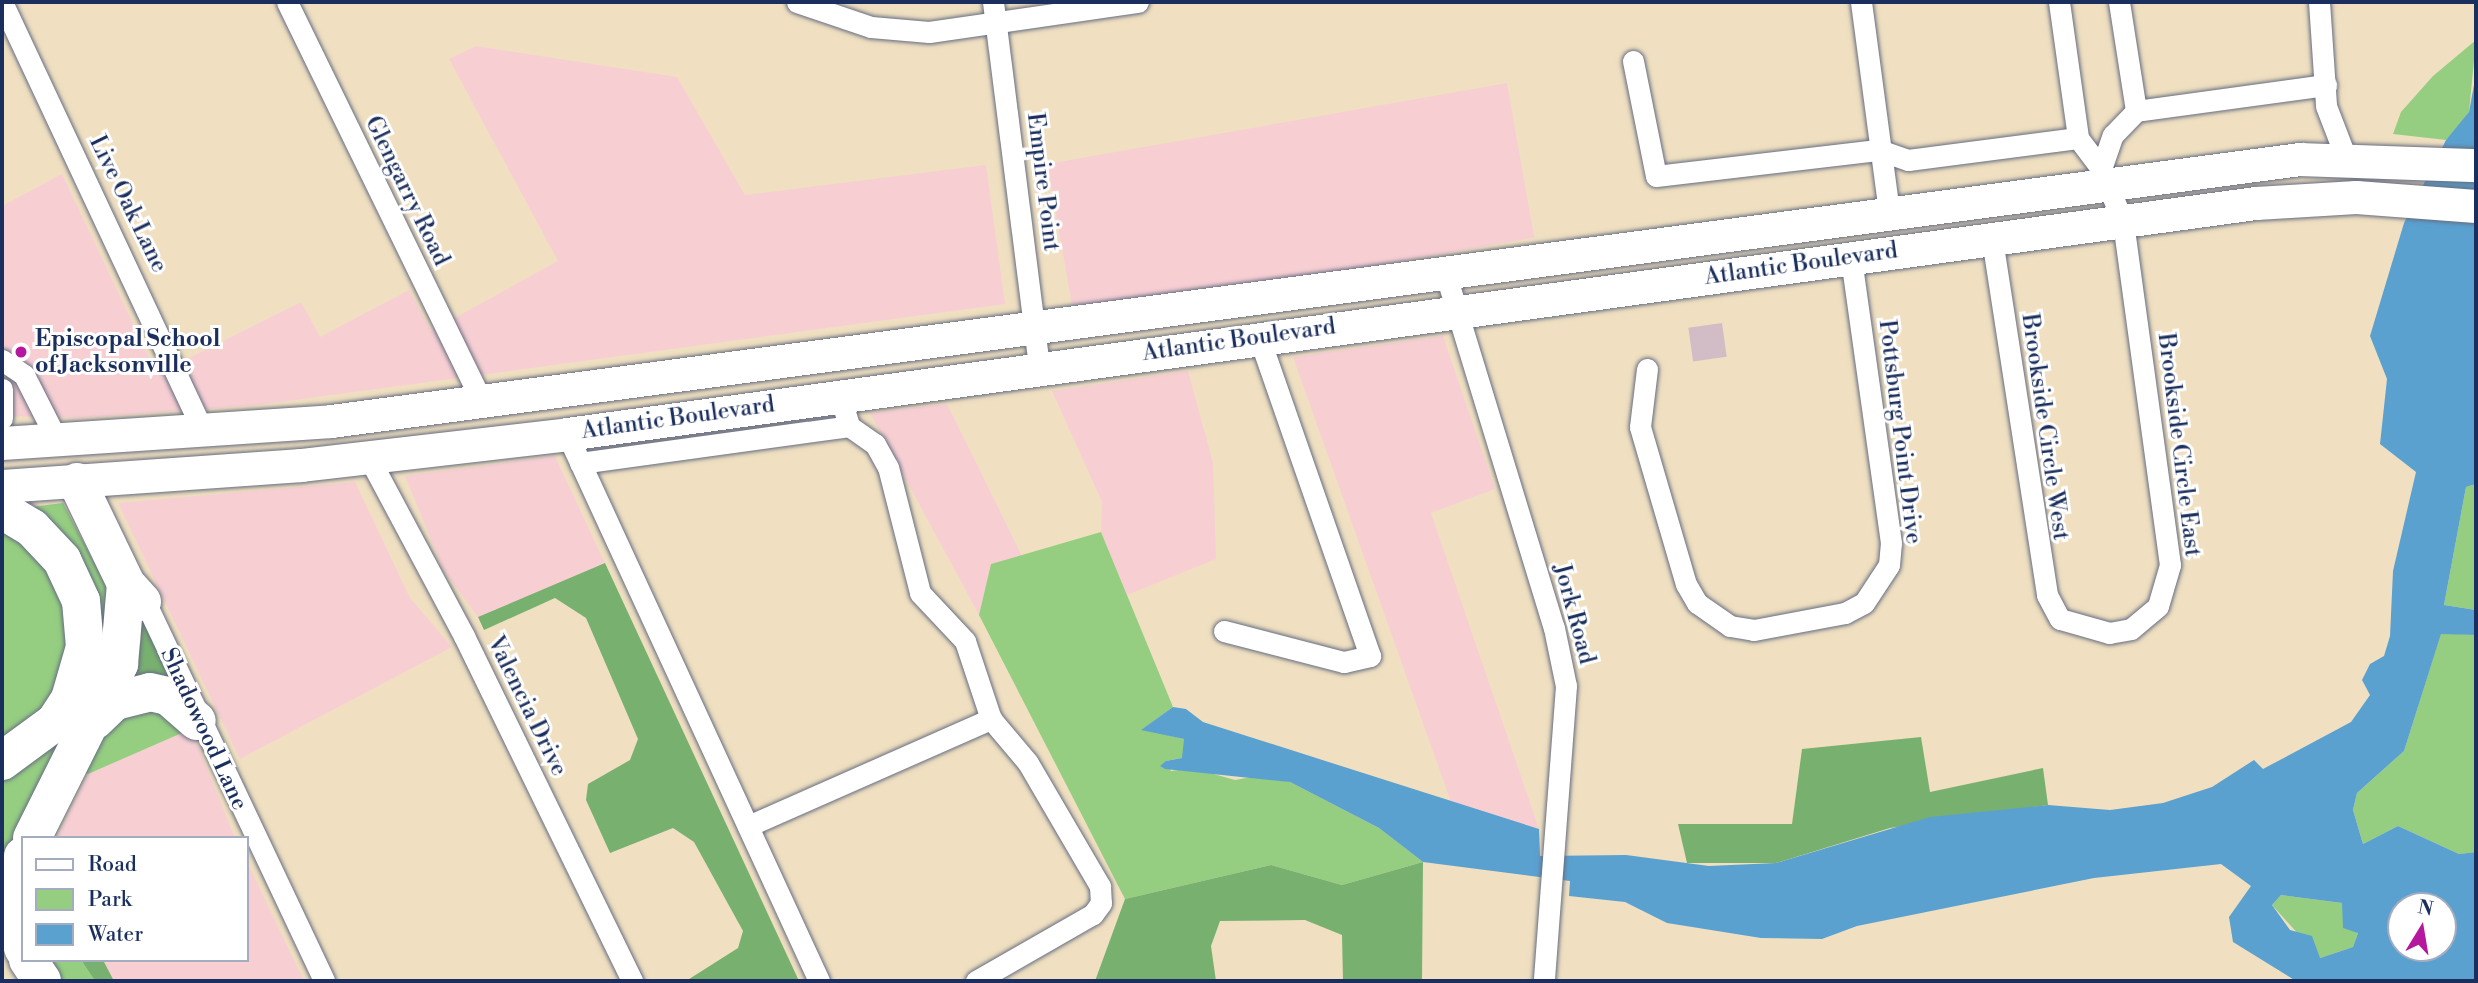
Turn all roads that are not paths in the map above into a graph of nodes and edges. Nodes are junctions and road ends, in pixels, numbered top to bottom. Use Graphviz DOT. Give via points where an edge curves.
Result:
graph roads {
  1 [pos="2,2"];
  2 [pos="287,2"];
  3 [pos="797,2"];
  4 [pos="1138,2"];
  5 [pos="1861,2"];
  6 [pos="2059,2"];
  7 [pos="2119,2"];
  8 [pos="2319,2"];
  9 [pos="994,12"];
  10 [pos="1633,61"];
  11 [pos="2326,86"];
  12 [pos="2136,111"];
  13 [pos="2078,138"];
  14 [pos="1879,150"];
  15 [pos="2346,158"];
  16 [pos="2476,165"];
  17 [pos="2104,176"];
  18 [pos="2476,206"];
  19 [pos="1889,212"];
  20 [pos="2123,222"];
  21 [pos="1992,239"];
  22 [pos="1851,257"];
  23 [pos="1445,272"];
  24 [pos="1456,311"];
  25 [pos="1035,328"];
  26 [pos="1259,337"];
  27 [pos="2,360"];
  28 [pos="1039,368"];
  29 [pos="1647,369"];
  30 [pos="2,388"];
  31 [pos="482,402"];
  32 [pos="844,411"];
  33 [pos="2,418"];
  34 [pos="204,431"];
  35 [pos="57,440"];
  36 [pos="2,443"];
  37 [pos="573,449"];
  38 [pos="369,458"];
  39 [pos="77,482"];
  40 [pos="2,486"];
  41 [pos="2,510"];
  42 [pos="138,597"];
  43 [pos="2060,619"];
  44 [pos="1224,631"];
  45 [pos="991,719"];
  46 [pos="96,720"];
  47 [pos="197,721"];
  48 [pos="2,761"];
  49 [pos="748,826"];
  50 [pos="33,836"];
  51 [pos="21,867"];
  52 [pos="21,942"];
  53 [pos="29,962"];
  54 [pos="41,981"];
  55 [pos="324,981"];
  56 [pos="632,981"];
  57 [pos="819,981"];
  58 [pos="976,981"];
  59 [pos="1544,981"];
  1 -- 34 [label="street, Live Oak Lane"];
  2 -- 31 [label="street, Glengarry Road"];
  3 -- 9 [label="street" via="872,27 929,32"];
  4 -- 9 [label="street"];
  5 -- 14 [label="street"];
  6 -- 13 [label="street"];
  7 -- 12 [label="street"];
  8 -- 11 [label="street"];
  9 -- 25 [label="street, Empire Point"];
  10 -- 14 [label="street" via="1656,176"];
  11 -- 12 [label="street"];
  11 -- 15 [label="street"];
  12 -- 17 [label="street" via="2113,135"];
  13 -- 14 [label="street" via="1908,160"];
  13 -- 17 [label="street, Brookside Circle East"];
  14 -- 19 [label="street"];
  15 -- 16 [label="main road, Atlantic Boulevard"];
  15 -- 17 [label="main road, Atlantic Boulevard"];
  17 -- 19 [label="main road, Atlantic Boulevard"];
  17 -- 20 [label="street, Brookside Circle East"];
  18 -- 20 [label="main road, Atlantic Boulevard" via="2385,198 2313,198"];
  19 -- 23 [label="main road, Atlantic Boulevard"];
  20 -- 21 [label="main road, Atlantic Boulevard"];
  20 -- 43 [label="street, Brookside Circle East" via="2170,565 2167,589 2147,620 2130,629 2109,633"];
  21 -- 22 [label="main road, Atlantic Boulevard"];
  21 -- 43 [label="street, Brookside Circle West" via="2039,568"];
  22 -- 24 [label="main road, Atlantic Boulevard"];
  22 -- 29 [label="street, Pottsburg Point Drive" via="1891,543 1886,572 1864,603 1845,613 1754,630 1730,626 1697,603 1686,584 1640,427"];
  23 -- 24 [label="street, Jork Road"];
  23 -- 25 [label="main road, Atlantic Boulevard"];
  24 -- 26 [label="main road, Atlantic Boulevard"];
  24 -- 59 [label="street, Jork Road" via="1554,628 1566,686"];
  25 -- 28 [label="street, Empire Point"];
  25 -- 31 [label="main road, Atlantic Boulevard"];
  26 -- 28 [label="main road, Atlantic Boulevard"];
  26 -- 44 [label="street" via="1370,656 1344,662"];
  27 -- 35 [label="street" via="24,375"];
  28 -- 32 [label="main road, Atlantic Boulevard"];
  30 -- 33 [label="street"];
  31 -- 34 [label="main road, Atlantic Boulevard"];
  32 -- 37 [label="main road, Atlantic Boulevard"];
  32 -- 45 [label="street" via="874,443 888,467 911,575 920,593 965,641"];
  34 -- 35 [label="main road, Atlantic Boulevard"];
  35 -- 36 [label="main road, Atlantic Boulevard"];
  35 -- 39 [label="main road"];
  37 -- 38 [label="main road, Atlantic Boulevard"];
  37 -- 49 [label="street"];
  38 -- 39 [label="main road, Atlantic Boulevard"];
  38 -- 56 [label="street, Valencia Drive" via="464,636"];
  39 -- 40 [label="main road, Atlantic Boulevard"];
  39 -- 42 [label="highway, Shadowood Lane"];
  41 -- 48 [label="highway" via="32,528 62,560 81,601 85,647 70,699 55,722"];
  42 -- 46 [label="highway" via="119,664"];
  42 -- 47 [label="street, Shadowood Lane"];
  45 -- 49 [label="street"];
  45 -- 58 [label="street" via="1028,764 1100,886 1101,903 1093,914"];
  46 -- 47 [label="highway" via="115,701 150,692 168,696"];
  46 -- 50 [label="highway"];
  47 -- 55 [label="street, Shadowood Lane"];
  49 -- 57 [label="street"];
  51 -- 52 [label="highway" via="13,913"];
  53 -- 54 [label="highway"];
}
